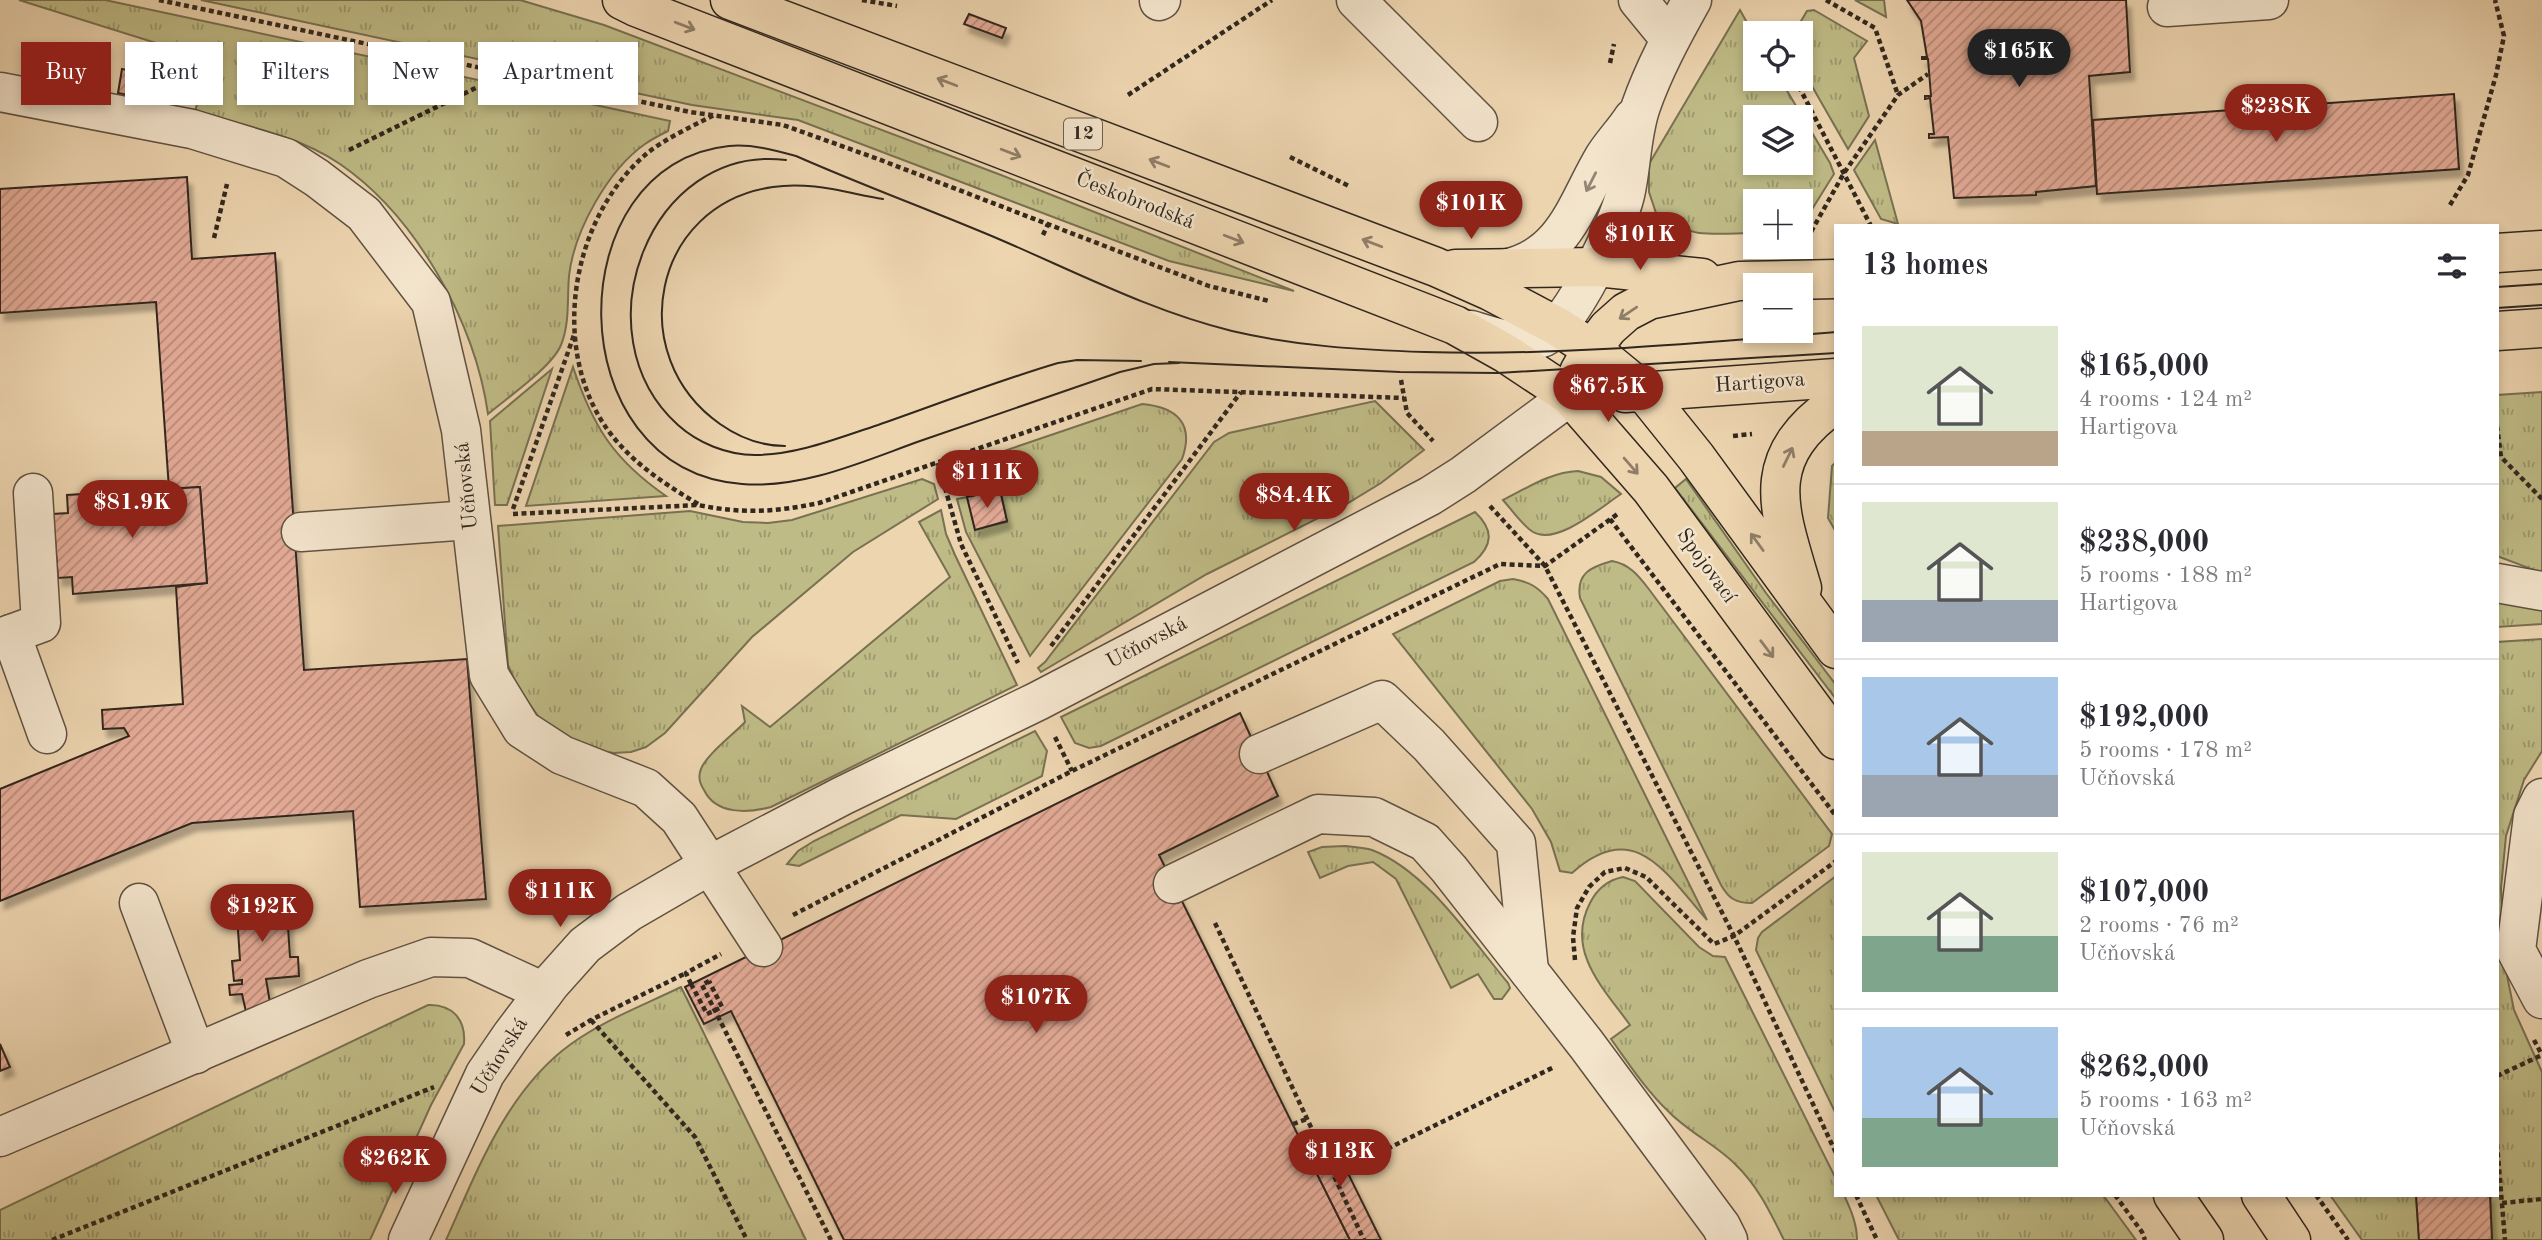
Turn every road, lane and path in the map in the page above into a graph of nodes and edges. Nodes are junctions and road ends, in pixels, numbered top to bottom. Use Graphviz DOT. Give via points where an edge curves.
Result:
graph roads {
  1 [pos="159,0"];
  2 [pos="622,0"];
  3 [pos="730,0"];
  4 [pos="862,0"];
  5 [pos="1272,0"];
  6 [pos="1356,0"];
  7 [pos="1639,0"];
  8 [pos="1692,0"];
  9 [pos="1826,0"];
  10 [pos="2269,0"];
  11 [pos="2495,0"];
  12 [pos="897,6"];
  13 [pos="2167,7"];
  14 [pos="1670,39"];
  15 [pos="478,68"];
  16 [pos="1928,74"];
  17 [pos="478,87"];
  18 [pos="1801,91"];
  19 [pos="0,92"];
  20 [pos="1128,95"];
  21 [pos="1898,95"];
  22 [pos="638,101"];
  23 [pos="1641,105"];
  24 [pos="716,114"];
  25 [pos="1478,122"];
  26 [pos="237,143"];
  27 [pos="1844,173"];
  28 [pos="317,178"];
  29 [pos="2450,205"];
  30 [pos="1048,224"];
  31 [pos="1870,224"];
  32 [pos="1813,229"];
  33 [pos="1043,235"];
  34 [pos="215,238"];
  35 [pos="2542,250"];
  36 [pos="2499,253"];
  37 [pos="1436,267"];
  38 [pos="1597,267"];
  39 [pos="1504,269"];
  40 [pos="1834,279"];
  41 [pos="1739,281"];
  42 [pos="1277,303"];
  43 [pos="1455,325"];
  44 [pos="1558,327"];
  45 [pos="2542,328"];
  46 [pos="2499,331"];
  47 [pos="574,334"];
  48 [pos="1592,349"];
  49 [pos="1834,378"];
  50 [pos="1401,380"];
  51 [pos="1242,390"];
  52 [pos="1643,391"];
  53 [pos="1570,396"];
  54 [pos="1404,398"];
  55 [pos="1834,404"];
  56 [pos="1433,441"];
  57 [pos="2499,441"];
  58 [pos="938,463"];
  59 [pos="33,493"];
  60 [pos="2542,499"];
  61 [pos="698,505"];
  62 [pos="1489,505"];
  63 [pos="470,520"];
  64 [pos="301,532"];
  65 [pos="1545,566"];
  66 [pos="2499,583"];
  67 [pos="2542,591"];
  68 [pos="1811,617"];
  69 [pos="6,636"];
  70 [pos="1834,646"];
  71 [pos="1049,649"];
  72 [pos="1038,701"];
  73 [pos="47,734"];
  74 [pos="1834,737"];
  75 [pos="1259,754"];
  76 [pos="2542,798"];
  77 [pos="1834,813"];
  78 [pos="710,865"];
  79 [pos="1173,884"];
  80 [pos="139,902"];
  81 [pos="1215,923"];
  82 [pos="760,941"];
  83 [pos="1529,971"];
  84 [pos="686,973"];
  85 [pos="544,992"];
  86 [pos="2542,999"];
  87 [pos="196,1054"];
  88 [pos="2542,1055"];
  89 [pos="2499,1075"];
  90 [pos="442,1083"];
  91 [pos="1307,1118"];
  92 [pos="1293,1124"];
  93 [pos="0,1137"];
  94 [pos="1834,1149"];
  95 [pos="2499,1168"];
  96 [pos="1857,1197"];
  97 [pos="2116,1197"];
  98 [pos="2174,1197"];
  99 [pos="2262,1197"];
  100 [pos="2317,1197"];
  101 [pos="2542,1199"];
  102 [pos="2502,1203"];
  103 [pos="52,1240"];
  104 [pos="408,1240"];
  105 [pos="747,1240"];
  106 [pos="831,1240"];
  107 [pos="1364,1240"];
  108 [pos="1728,1240"];
  109 [pos="1877,1240"];
  110 [pos="2145,1240"];
  111 [pos="2204,1240"];
  112 [pos="2291,1240"];
  113 [pos="2348,1240"];
  114 [pos="2505,1240"];
  1 -- 15 [label="path"];
  2 -- 43 [label="main road, Českobrodská / 12, one-way"];
  37 -- 3 [label="main road, Českobrodská / 12, one-way"];
  4 -- 12 [label="path"];
  5 -- 20 [label="path"];
  6 -- 25 [label="street"];
  7 -- 14 [label="street"];
  8 -- 14 [label="street"];
  9 -- 21 [label="path" via="1875,28"];
  10 -- 13 [label="street"];
  11 -- 29 [label="path" via="2504,37 2496,75 2468,175"];
  14 -- 23 [label="street"];
  16 -- 21 [label="path"];
  17 -- 28 [label="path" via="336,157"];
  18 -- 27 [label="path"];
  19 -- 26 [label="street, Učňovská" via="192,129"];
  21 -- 27 [label="path"];
  22 -- 24 [label="path"];
  23 -- 38 [label="street" via="1626,194"];
  23 -- 39 [label="street, one-way" via="1605,156 1560,235 1533,261"];
  24 -- 30 [label="path" via="783,125"];
  24 -- 47 [label="path" via="648,153 609,196 579,268"];
  26 -- 28 [label="street, Učňovská" via="286,158"];
  26 -- 34 [label="path"];
  27 -- 31 [label="path"];
  27 -- 32 [label="path"];
  28 -- 63 [label="street, Učňovská" via="363,214 430,302 461,430"];
  30 -- 33 [label="path"];
  30 -- 42 [label="path" via="1209,286"];
  35 -- 36 [label="main road"];
  37 -- 39 [label="main road"];
  37 -- 44 [label="main road, Českobrodská"];
  38 -- 39 [label="main road"];
  38 -- 41 [label="main road"];
  38 -- 44 [label="street"];
  40 -- 41 [label="main road"];
  41 -- 48 [label="main road, one-way" via="1649,300 1626,312"];
  43 -- 44 [label="street" via="1518,341 1541,338"];
  43 -- 53 [label="main road, Českobrodská / 12"];
  44 -- 48 [label="main road"];
  45 -- 46 [label="main road"];
  47 -- 61 [label="path" via="585,385 605,426 636,463"];
  47 -- 61 [label="path" via="511,514"];
  48 -- 52 [label="main road"];
  48 -- 53 [label="main road"];
  49 -- 52 [label="main road, Hartigova"];
  50 -- 54 [label="path"];
  51 -- 54 [label="path"];
  51 -- 58 [label="path" via="1152,389"];
  51 -- 71 [label="path"];
  52 -- 53 [label="main road"];
  68 -- 52 [label="main road, one-way"];
  53 -- 72 [label="street, Učňovská" via="1447,486"];
  53 -- 74 [label="main road, Spojovací, one-way" via="1651,489"];
  54 -- 56 [label="path" via="1407,413"];
  68 -- 55 [label="main road, one-way" via="1782,519 1779,486 1787,457 1800,435"];
  57 -- 60 [label="path" via="2501,457"];
  58 -- 61 [label="path" via="819,503 786,509 756,513"];
  58 -- 72 [label="path" via="961,544"];
  59 -- 69 [label="street" via="41,623"];
  62 -- 65 [label="path"];
  63 -- 64 [label="street"];
  63 -- 78 [label="street, Učňovská" via="489,675 522,729 562,755 646,788 679,818"];
  65 -- 77 [label="path" via="1611,519"];
  65 -- 82 [label="path" via="1500,564 1072,771"];
  65 -- 94 [label="path" via="1734,936"];
  66 -- 67 [label="street"];
  68 -- 70 [label="main road"];
  69 -- 73 [label="street"];
  72 -- 78 [label="street, Učňovská"];
  75 -- 83 [label="street" via="1382,700 1429,745 1516,843"];
  76 -- 86 [label="street" via="2533,816 2516,950"];
  78 -- 82 [label="street"];
  78 -- 85 [label="street, Učňovská" via="629,912 585,945"];
  79 -- 83 [label="street" via="1318,814 1374,817 1425,842"];
  80 -- 87 [label="street"];
  81 -- 91 [label="path"];
  82 -- 84 [label="path"];
  83 -- 108 [label="street"];
  84 -- 105 [label="path" via="591,1020 695,1137"];
  84 -- 106 [label="path, bridge" via="707,1014 722,1007 709,982 702,985"];
  85 -- 87 [label="street" via="470,958 431,957 368,979"];
  85 -- 104 [label="street, Učňovská" via="485,1074"];
  87 -- 93 [label="street"];
  88 -- 89 [label="path"];
  90 -- 103 [label="path"];
  91 -- 92 [label="path"];
  91 -- 107 [label="path"];
  95 -- 102 [label="path"];
  96 -- 109 [label="path"];
  97 -- 110 [label="path"];
  98 -- 111 [label="main road"];
  99 -- 112 [label="main road"];
  100 -- 113 [label="path"];
  101 -- 102 [label="path"];
  102 -- 114 [label="path"];
}
